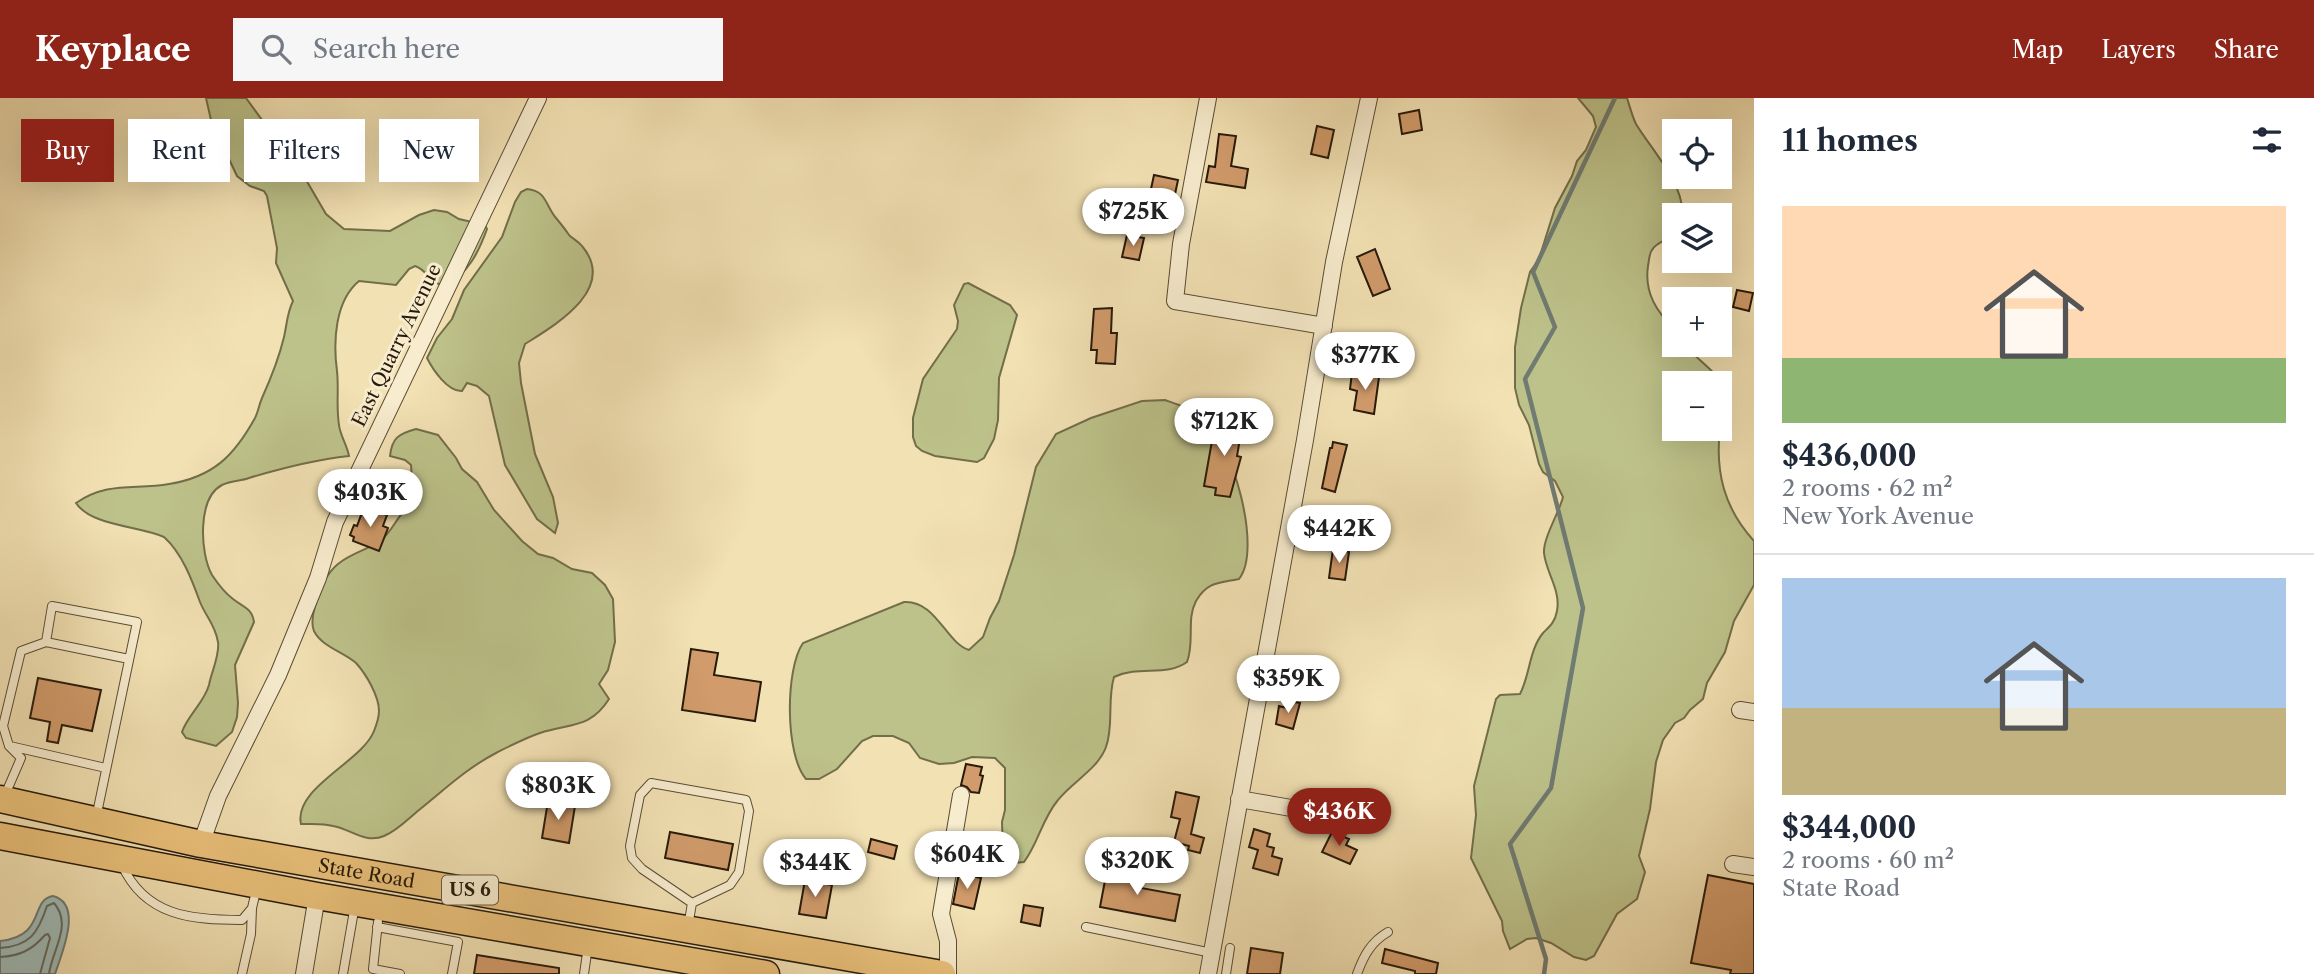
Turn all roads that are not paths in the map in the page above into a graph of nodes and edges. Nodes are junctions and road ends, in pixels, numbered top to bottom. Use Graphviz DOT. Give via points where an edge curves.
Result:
graph roads {
  1 [pos="538,98"];
  2 [pos="1208,98"];
  3 [pos="1368,98"];
  4 [pos="1324,326"];
  5 [pos="46,642"];
  6 [pos="129,659"];
  7 [pos="9,746"];
  8 [pos="106,768"];
  9 [pos="961,795"];
  10 [pos="1239,799"];
  11 [pos="1,800"];
  12 [pos="96,820"];
  13 [pos="1331,820"];
  14 [pos="0,836"];
  15 [pos="201,844"];
  16 [pos="119,858"];
  17 [pos="1733,863"];
  18 [pos="1754,867"];
  19 [pos="385,875"];
  20 [pos="255,896"];
  21 [pos="317,896"];
  22 [pos="692,903"];
  23 [pos="371,912"];
  24 [pos="1086,927"];
  25 [pos="688,930"];
  26 [pos="1388,932"];
  27 [pos="588,943"];
  28 [pos="1230,948"];
  29 [pos="1212,953"];
  30 [pos="682,959"];
  31 [pos="735,971"];
  32 [pos="242,974"];
  33 [pos="304,974"];
  34 [pos="343,974"];
  35 [pos="400,974"];
  36 [pos="452,974"];
  37 [pos="584,974"];
  38 [pos="766,974"];
  39 [pos="942,974"];
  40 [pos="948,974"];
  41 [pos="1208,974"];
  42 [pos="1226,974"];
  43 [pos="1357,974"];
  1 -- 15 [label="street, East Quarry Avenue" via="335,522 318,578 278,675 218,796"];
  2 -- 4 [label="street" via="1175,300"];
  3 -- 4 [label="street"];
  4 -- 10 [label="street"];
  5 -- 6 [label="lane"];
  5 -- 6 [label="lane" via="52,606 137,622"];
  5 -- 7 [label="lane" via="21,651 3,726"];
  6 -- 8 [label="lane"];
  7 -- 8 [label="lane"];
  7 -- 11 [label="lane" via="21,758"];
  8 -- 12 [label="lane"];
  9 -- 40 [label="street" via="941,914 948,941"];
  10 -- 13 [label="street"];
  10 -- 29 [label="street"];
  11 -- 12 [label="main road, State Road / US 6"];
  12 -- 15 [label="main road, State Road / US 6"];
  14 -- 16 [label="main road, State Road / US 6"];
  15 -- 19 [label="main road, State Road / US 6"];
  16 -- 20 [label="main road, State Road / US 6"];
  16 -- 20 [label="lane" via="128,879 147,900 169,913 242,920"];
  17 -- 18 [label="street"];
  19 -- 23 [label="street"];
  19 -- 25 [label="main road, State Road / US 6"];
  20 -- 21 [label="main road, State Road / US 6"];
  20 -- 32 [label="lane"];
  21 -- 23 [label="main road, State Road / US 6"];
  21 -- 33 [label="street"];
  22 -- 22 [label="lane" via="632,858 639,795 651,783 746,800 749,811 739,872 730,885"];
  22 -- 25 [label="lane"];
  23 -- 27 [label="main road, State Road / US 6"];
  23 -- 34 [label="lane"];
  23 -- 35 [label="lane" via="373,969"];
  23 -- 36 [label="lane" via="458,942"];
  24 -- 29 [label="lane"];
  25 -- 30 [label="street"];
  25 -- 39 [label="main road, State Road / US 6"];
  26 -- 43 [label="lane" via="1366,952"];
  27 -- 30 [label="main road, State Road / US 6"];
  27 -- 37 [label="lane"];
  28 -- 42 [label="lane"];
  29 -- 41 [label="street"];
  30 -- 31 [label="main road, State Road / US 6"];
  31 -- 38 [label="main road, State Road / US 6"];
}
